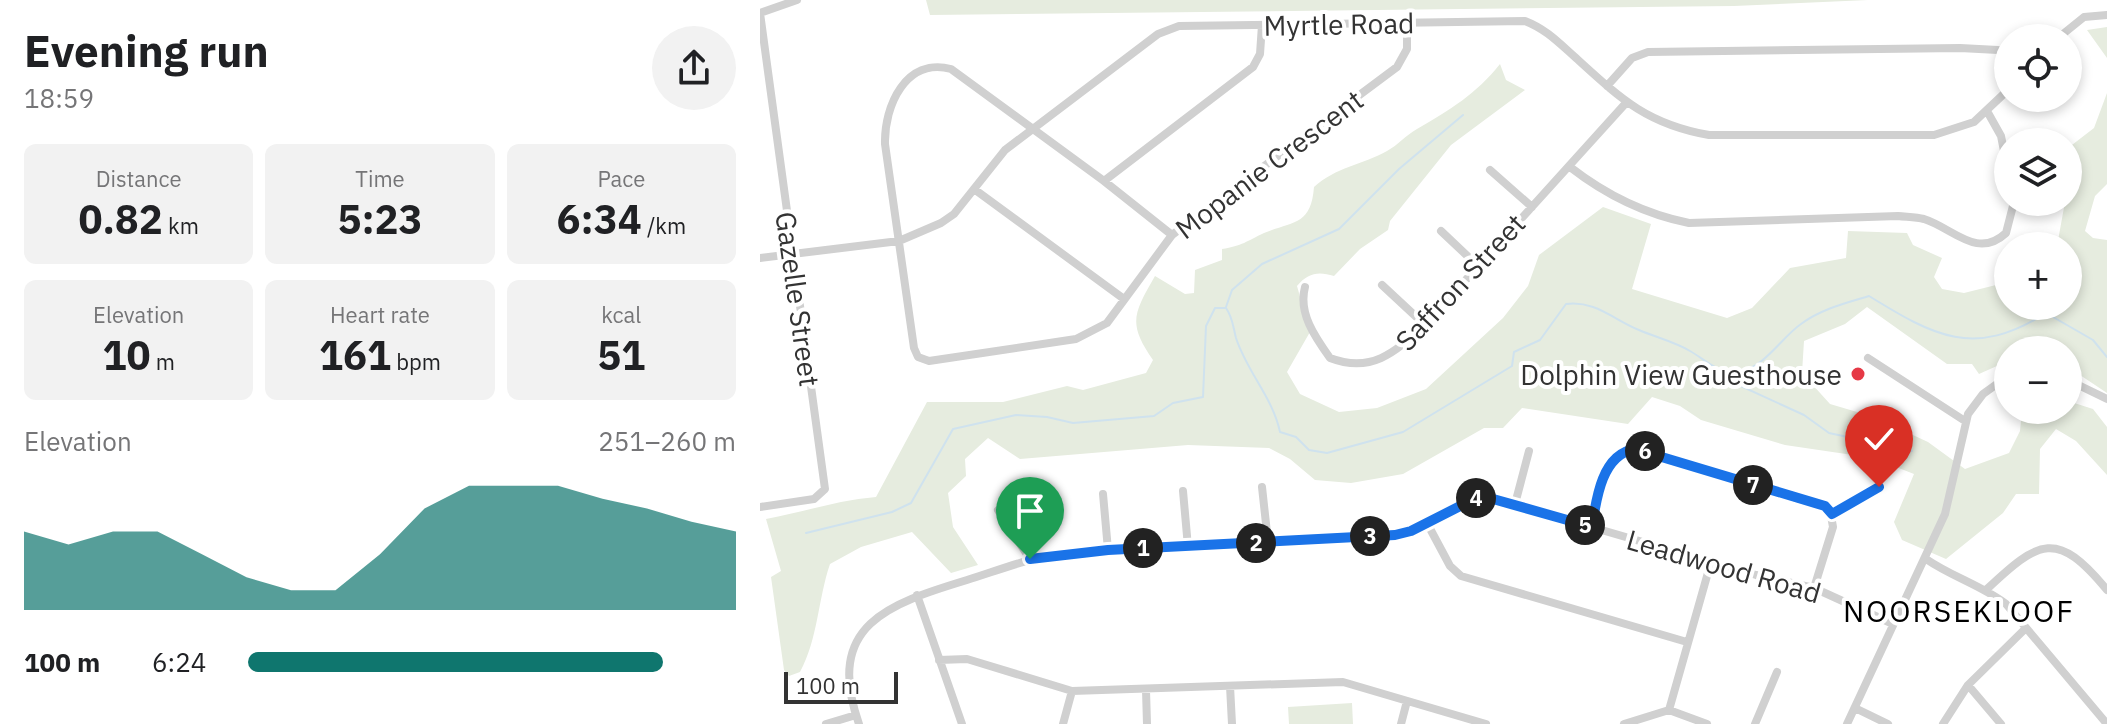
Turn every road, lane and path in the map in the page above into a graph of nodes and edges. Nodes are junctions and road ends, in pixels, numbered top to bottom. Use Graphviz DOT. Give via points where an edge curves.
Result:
graph roads {
  1 [pos="797,0"];
  2 [pos="760,13"];
  3 [pos="2107,15"];
  4 [pos="1407,24"];
  5 [pos="2075,24"];
  6 [pos="1262,25"];
  7 [pos="1994,50"];
  8 [pos="1607,86"];
  9 [pos="1625,104"];
  10 [pos="1994,104"];
  11 [pos="1987,111"];
  12 [pos="1033,128"];
  13 [pos="1997,128"];
  14 [pos="1570,167"];
  15 [pos="1490,170"];
  16 [pos="1104,181"];
  17 [pos="974,189"];
  18 [pos="1532,207"];
  19 [pos="2010,216"];
  20 [pos="1441,231"];
  21 [pos="1172,235"];
  22 [pos="899,241"];
  23 [pos="791,253"];
  24 [pos="760,258"];
  25 [pos="1478,266"];
  26 [pos="1382,285"];
  27 [pos="1305,287"];
  28 [pos="1124,299"];
  29 [pos="1425,325"];
  30 [pos="1868,358"];
  31 [pos="1994,386"];
  32 [pos="2082,387"];
  33 [pos="2107,399"];
  34 [pos="1965,421"];
  35 [pos="1529,451"];
  36 [pos="1262,487"];
  37 [pos="1879,487"];
  38 [pos="1183,491"];
  39 [pos="1103,494"];
  40 [pos="1515,504"];
  41 [pos="760,507"];
  42 [pos="998,510"];
  43 [pos="1832,514"];
  44 [pos="1427,523"];
  45 [pos="1592,527"];
  46 [pos="1268,542"];
  47 [pos="1188,547"];
  48 [pos="1108,550"];
  49 [pos="1030,559"];
  50 [pos="1926,559"];
  51 [pos="1711,562"];
  52 [pos="1814,588"];
  53 [pos="1987,589"];
  54 [pos="2107,590"];
  55 [pos="917,595"];
  56 [pos="1893,624"];
  57 [pos="2026,628"];
  58 [pos="1687,642"];
  59 [pos="939,660"];
  60 [pos="1777,672"];
  61 [pos="1968,685"];
  62 [pos="1230,686"];
  63 [pos="1146,690"];
  64 [pos="1072,691"];
  65 [pos="1407,701"];
  66 [pos="1855,708"];
  67 [pos="1669,710"];
  68 [pos="857,720"];
  69 [pos="826,724"];
  70 [pos="962,724"];
  71 [pos="1063,724"];
  72 [pos="1147,724"];
  73 [pos="1232,724"];
  74 [pos="1401,724"];
  75 [pos="1486,724"];
  76 [pos="1624,724"];
  77 [pos="1707,724"];
  78 [pos="1755,724"];
  79 [pos="1847,724"];
  80 [pos="1888,724"];
  81 [pos="1943,724"];
  82 [pos="2001,724"];
  83 [pos="2107,724"];
  1 -- 2 [label="street"];
  2 -- 23 [label="street, Gazelle Street"];
  3 -- 5 [label="street" via="2084,17"];
  4 -- 6 [label="street, Myrtle Road"];
  4 -- 8 [label="street, Myrtle Road" via="1525,21 1546,30"];
  4 -- 21 [label="street, Mopanie Crescent" via="1407,49 1393,71"];
  6 -- 12 [label="street, Myrtle Road" via="1179,26 1166,31"];
  6 -- 16 [label="street" via="1260,54 1253,67"];
  7 -- 8 [label="street" via="1648,52 1632,58"];
  8 -- 9 [label="street, Myrtle Road"];
  9 -- 11 [label="street, Myrtle Road" via="1679,130 1709,135 1934,135 1966,127"];
  9 -- 14 [label="street, Saffron Street"];
  10 -- 11 [label="street, Myrtle Road"];
  11 -- 13 [label="street"];
  12 -- 16 [label="street"];
  12 -- 17 [label="street, Myrtle Road" via="1005,150"];
  12 -- 22 [label="street" via="951,69 937,65 916,72 896,95 884,129"];
  14 -- 18 [label="street, Saffron Street"];
  14 -- 19 [label="street" via="1614,198 1689,223 1898,216 1923,219 1971,245 2006,233"];
  15 -- 18 [label="street"];
  16 -- 21 [label="street"];
  17 -- 22 [label="street, Myrtle Road" via="954,214"];
  17 -- 28 [label="street"];
  18 -- 25 [label="street, Saffron Street"];
  20 -- 25 [label="street"];
  21 -- 28 [label="street, Mopanie Crescent"];
  22 -- 23 [label="street, Myrtle Road"];
  22 -- 28 [label="street, Mopanie Crescent" via="914,348 925,361 1076,339 1107,323"];
  23 -- 24 [label="street, Myrtle Road"];
  23 -- 41 [label="street, Gazelle Street" via="825,489 814,499"];
  25 -- 29 [label="street, Saffron Street"];
  26 -- 29 [label="street"];
  27 -- 29 [label="street, Saffron Street" via="1302,299 1309,326 1330,358 1344,363 1366,365 1388,358"];
  30 -- 34 [label="street"];
  31 -- 34 [label="street"];
  32 -- 33 [label="street"];
  34 -- 50 [label="street" via="1945,514"];
  35 -- 40 [label="street"];
  36 -- 46 [label="street"];
  37 -- 43 [label="street"];
  38 -- 47 [label="street"];
  39 -- 48 [label="street"];
  40 -- 44 [label="street, Leadwood Road" via="1476,498"];
  40 -- 45 [label="street, Leadwood Road"];
  42 -- 49 [label="street"];
  43 -- 45 [label="street" via="1825,506 1635,449 1610,462"];
  43 -- 52 [label="street" via="1833,527"];
  44 -- 46 [label="street, Leadwood Road" via="1395,535"];
  44 -- 58 [label="street" via="1461,576"];
  45 -- 51 [label="street, Leadwood Road"];
  46 -- 47 [label="street, Leadwood Road"];
  47 -- 48 [label="street, Leadwood Road"];
  48 -- 49 [label="street, Leadwood Road"];
  49 -- 55 [label="street, Leadwood Road"];
  50 -- 53 [label="street"];
  50 -- 56 [label="street"];
  51 -- 52 [label="street, Leadwood Road"];
  51 -- 58 [label="street"];
  52 -- 56 [label="street, Leadwood Road"];
  53 -- 54 [label="street" via="2018,560 2053,548 2078,559"];
  53 -- 57 [label="street"];
  55 -- 59 [label="street"];
  55 -- 68 [label="street, Leadwood Road" via="881,612 859,634 849,667"];
  56 -- 66 [label="street"];
  57 -- 61 [label="street"];
  57 -- 83 [label="street"];
  58 -- 67 [label="street"];
  59 -- 64 [label="street" via="967,659"];
  59 -- 70 [label="street"];
  60 -- 78 [label="street"];
  61 -- 81 [label="street"];
  61 -- 82 [label="street"];
  62 -- 63 [label="street"];
  62 -- 65 [label="street" via="1343,682"];
  62 -- 73 [label="street"];
  63 -- 64 [label="street"];
  63 -- 72 [label="street"];
  64 -- 71 [label="street"];
  65 -- 74 [label="street"];
  65 -- 75 [label="street"];
  66 -- 79 [label="street"];
  66 -- 80 [label="street"];
  67 -- 76 [label="street"];
  67 -- 77 [label="street"];
  68 -- 69 [label="street"];
}
